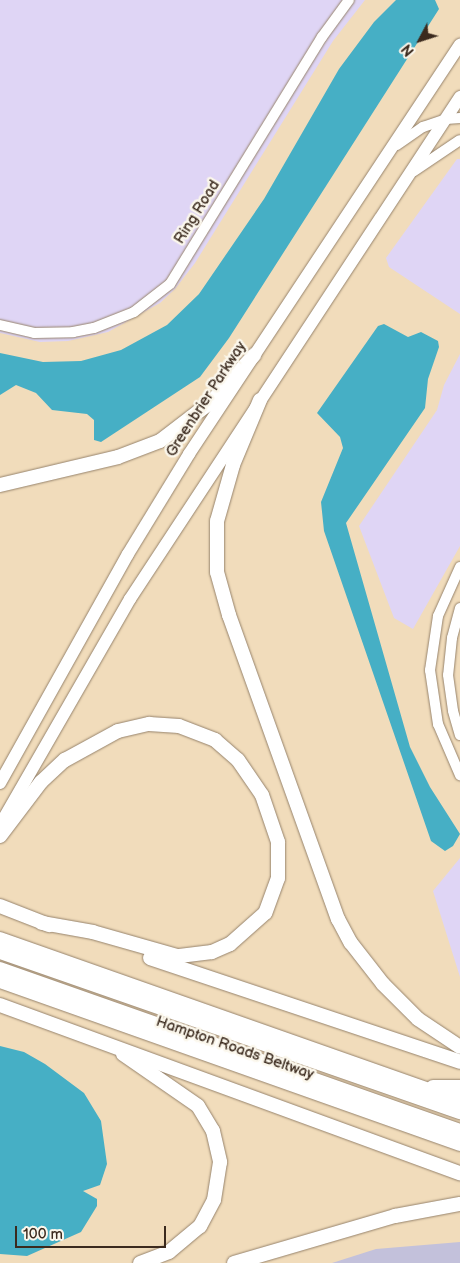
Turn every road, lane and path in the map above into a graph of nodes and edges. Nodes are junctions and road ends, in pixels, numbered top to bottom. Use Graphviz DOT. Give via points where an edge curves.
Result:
graph roads {
  1 [pos="349,0"];
  2 [pos="460,45"];
  3 [pos="460,97"];
  4 [pos="460,118"];
  5 [pos="446,119"];
  6 [pos="460,140"];
  7 [pos="390,150"];
  8 [pos="409,175"];
  9 [pos="0,325"];
  10 [pos="254,355"];
  11 [pos="260,400"];
  12 [pos="0,485"];
  13 [pos="460,568"];
  14 [pos="460,608"];
  15 [pos="460,735"];
  16 [pos="460,775"];
  17 [pos="0,783"];
  18 [pos="0,825"];
  19 [pos="0,836"];
  20 [pos="0,906"];
  21 [pos="42,923"];
  22 [pos="0,939"];
  23 [pos="0,952"];
  24 [pos="0,969"];
  25 [pos="0,981"];
  26 [pos="0,1004"];
  27 [pos="102,1040"];
  28 [pos="460,1046"];
  29 [pos="460,1062"];
  30 [pos="422,1087"];
  31 [pos="460,1087"];
  32 [pos="460,1101"];
  33 [pos="460,1112"];
  34 [pos="460,1131"];
  35 [pos="460,1144"];
  36 [pos="460,1173"];
  37 [pos="460,1204"];
  38 [pos="140,1263"];
  39 [pos="234,1263"];
  1 -- 9 [label="street, Ring Road" via="322,37 170,284 134,312 94,328 41,333"];
  2 -- 7 [label="main road, Greenbrier Parkway"];
  3 -- 5 [label="main road"];
  4 -- 5 [label="street"];
  5 -- 7 [label="street" via="423,127"];
  5 -- 8 [label="main road"];
  6 -- 8 [label="street"];
  7 -- 10 [label="main road, Greenbrier Parkway"];
  8 -- 11 [label="main road"];
  10 -- 12 [label="highway" via="211,402 160,441 118,457"];
  10 -- 17 [label="main road, Greenbrier Parkway" via="148,520"];
  11 -- 18 [label="main road" via="109,632"];
  11 -- 28 [label="highway" via="233,465 217,521 218,572 229,615 338,919 351,943 383,984 426,1025"];
  13 -- 16 [label="street" via="438,616 430,670 438,724"];
  14 -- 15 [label="street" via="452,638 448,675"];
  19 -- 21 [label="highway" via="41,782 65,760 118,731 149,724 179,726 215,740 238,760 262,796 278,842 278,878 265,913 230,944 212,952 177,956 93,932"];
  20 -- 21 [label="highway"];
  21 -- 29 [label="highway"];
  22 -- 30 [label="highway, Hampton Roads Beltway"];
  23 -- 33 [label="highway"];
  24 -- 34 [label="highway"];
  25 -- 35 [label="highway, Hampton Roads Beltway"];
  26 -- 27 [label="highway"];
  27 -- 36 [label="highway"];
  27 -- 38 [label="highway" via="198,1106 219,1147 218,1187 200,1226 169,1252"];
  30 -- 31 [label="highway"];
  30 -- 32 [label="highway, Hampton Roads Beltway"];
  37 -- 39 [label="highway" via="395,1216"];
}
